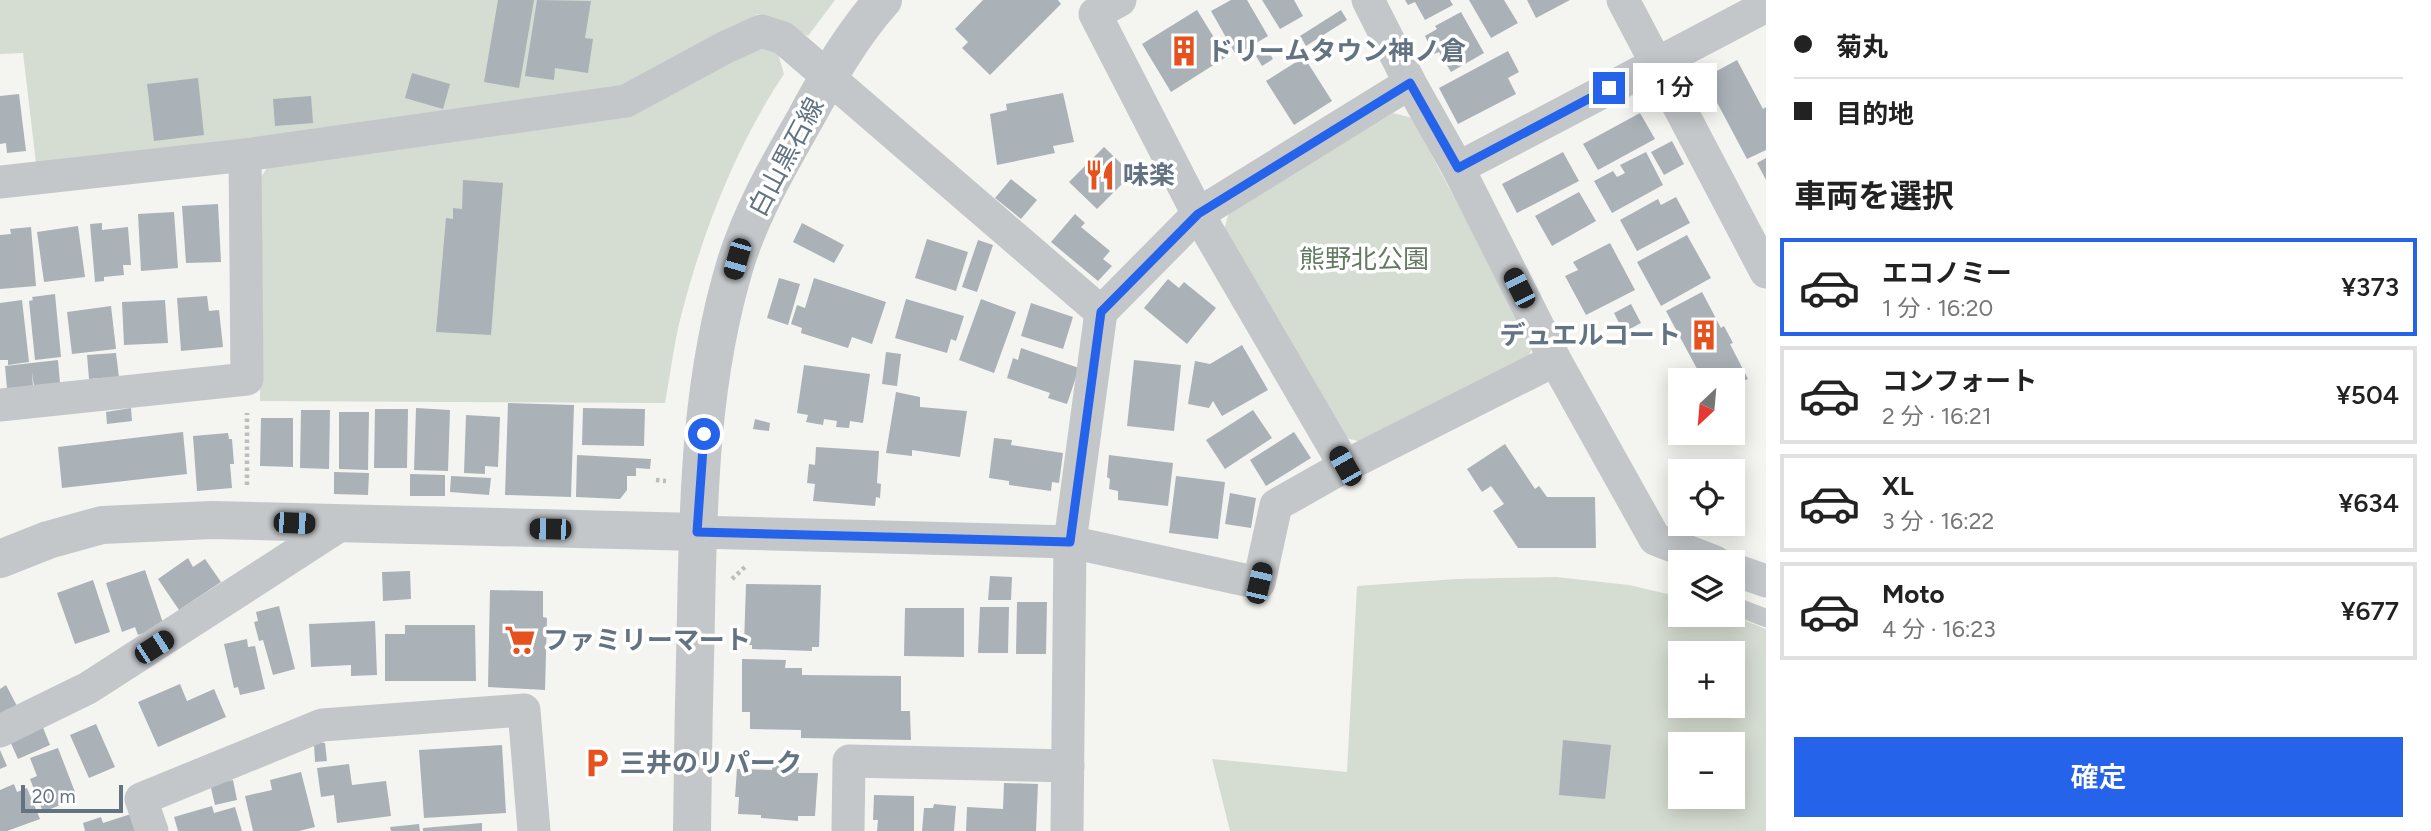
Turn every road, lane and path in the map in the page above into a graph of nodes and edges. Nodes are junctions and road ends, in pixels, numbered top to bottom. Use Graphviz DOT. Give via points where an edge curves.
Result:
graph roads {
  1 [pos="883,0"];
  2 [pos="1120,0"];
  3 [pos="1368,0"];
  4 [pos="1623,0"];
  5 [pos="1766,6"];
  6 [pos="1656,63"];
  7 [pos="828,78"];
  8 [pos="1410,83"];
  9 [pos="245,155"];
  10 [pos="1458,168"];
  11 [pos="0,182"];
  12 [pos="1198,214"];
  13 [pos="1766,272"];
  14 [pos="1101,312"];
  15 [pos="1555,360"];
  16 [pos="247,379"];
  17 [pos="0,405"];
  18 [pos="1345,466"];
  19 [pos="247,486"];
  20 [pos="342,524"];
  21 [pos="697,532"];
  22 [pos="1070,542"];
  23 [pos="1682,550"];
  24 [pos="755,558"];
  25 [pos="0,559"];
  26 [pos="1745,574"];
  27 [pos="1766,581"];
  28 [pos="730,587"];
  29 [pos="1745,610"];
  30 [pos="1766,618"];
  31 [pos="0,731"];
  32 [pos="1068,766"];
  33 [pos="152,831"];
  34 [pos="534,831"];
  35 [pos="692,831"];
  36 [pos="848,831"];
  37 [pos="1067,831"];
  1 -- 7 [label="street, 白山黒石線" via="862,23"];
  2 -- 12 [label="street" via="1095,14"];
  3 -- 8 [label="street"];
  4 -- 6 [label="street"];
  5 -- 6 [label="street"];
  6 -- 10 [label="street"];
  6 -- 13 [label="street"];
  7 -- 9 [label="street" via="783,38 761,31 626,101"];
  7 -- 14 [label="street"];
  7 -- 21 [label="street, 白山黒石線" via="765,190 720,319 705,410"];
  8 -- 10 [label="street"];
  8 -- 12 [label="street"];
  9 -- 11 [label="street"];
  9 -- 16 [label="street"];
  10 -- 15 [label="street"];
  12 -- 14 [label="street"];
  12 -- 18 [label="street"];
  14 -- 22 [label="street"];
  15 -- 18 [label="street"];
  15 -- 23 [label="street" via="1655,539"];
  16 -- 17 [label="street"];
  16 -- 19 [label="path"];
  18 -- 22 [label="street" via="1276,505 1259,583"];
  20 -- 21 [label="street"];
  20 -- 25 [label="street" via="212,520 102,525"];
  20 -- 31 [label="street" via="89,688"];
  21 -- 22 [label="street"];
  21 -- 35 [label="street, 白山黒石線"];
  22 -- 32 [label="street"];
  24 -- 28 [label="path" via="729,582"];
  26 -- 27 [label="street"];
  29 -- 30 [label="lane"];
  32 -- 36 [label="street" via="849,761"];
  32 -- 37 [label="street"];
  33 -- 34 [label="street" via="141,799 322,725 524,710"];
}
